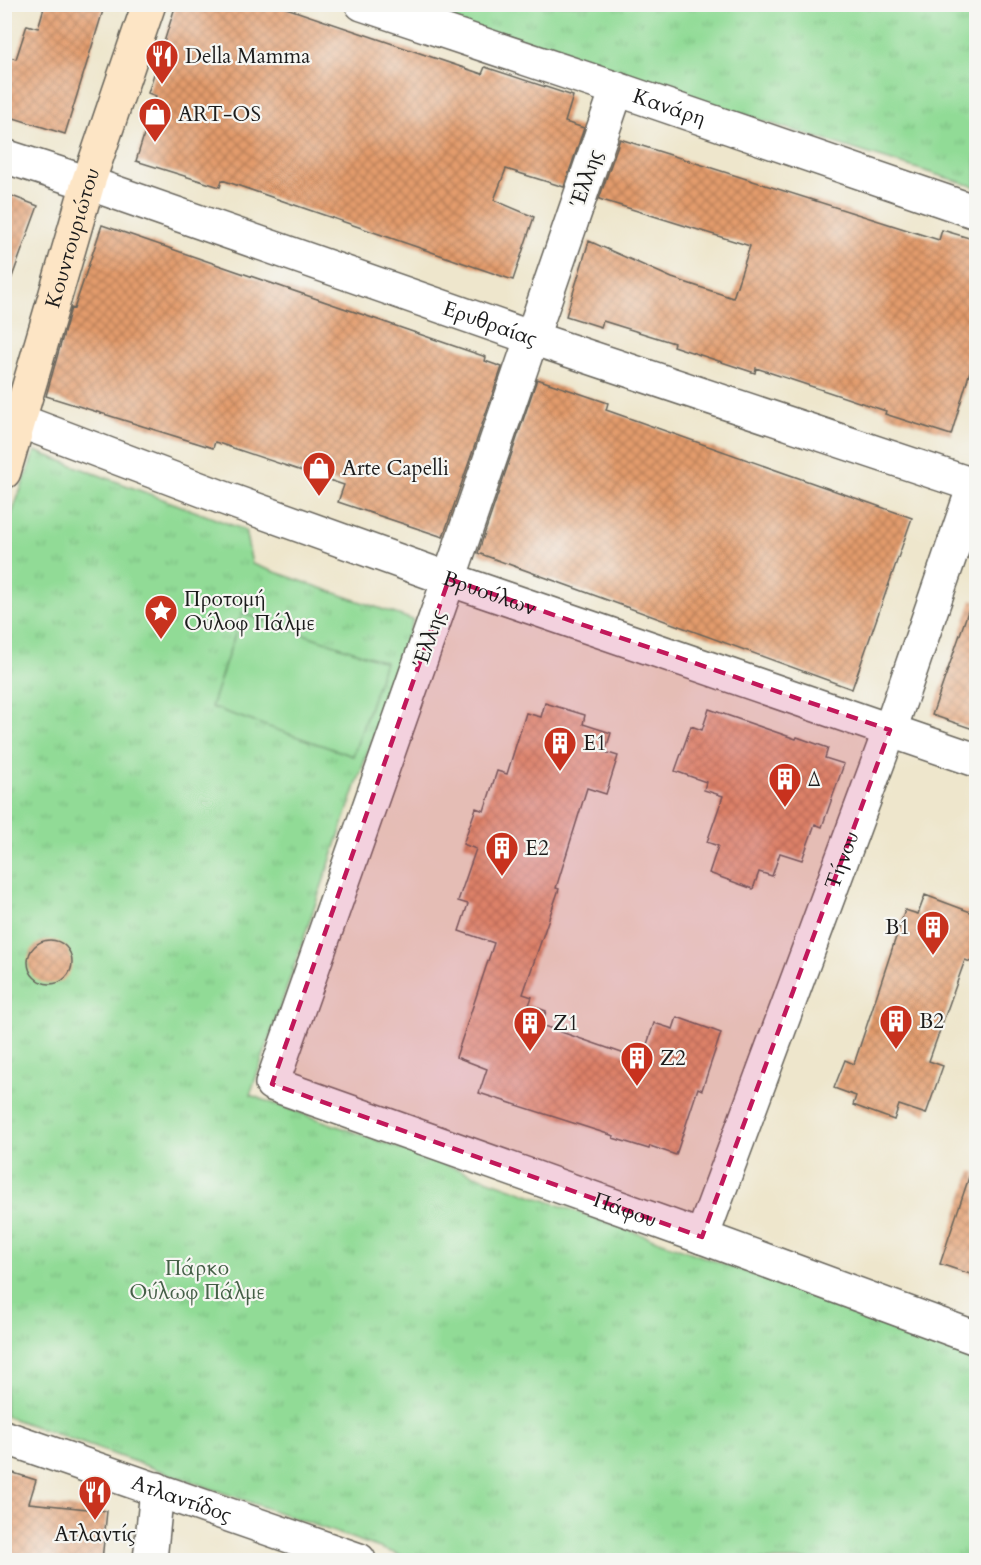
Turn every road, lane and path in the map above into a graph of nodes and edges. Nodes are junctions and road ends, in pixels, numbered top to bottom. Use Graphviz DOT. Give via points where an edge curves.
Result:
graph roads {
  1 [pos="149,4"];
  2 [pos="362,4"];
  3 [pos="617,89"];
  4 [pos="4,156"];
  5 [pos="88,183"];
  6 [pos="976,212"];
  7 [pos="532,338"];
  8 [pos="12,418"];
  9 [pos="4,472"];
  10 [pos="976,484"];
  11 [pos="449,579"];
  12 [pos="890,730"];
  13 [pos="976,759"];
  14 [pos="272,1084"];
  15 [pos="702,1237"];
  16 [pos="976,1338"];
  17 [pos="4,1437"];
  18 [pos="157,1489"];
  19 [pos="150,1560"];
  20 [pos="358,1560"];
  1 -- 5 [label="main road, Κουντουριώτου"];
  2 -- 3 [label="street, Κανάρη"];
  3 -- 6 [label="street, Κανάρη"];
  3 -- 7 [label="street, Έλλης"];
  4 -- 5 [label="street, Ερυθραίας"];
  5 -- 7 [label="street, Ερυθραίας"];
  5 -- 8 [label="main road, Κουντουριώτου"];
  7 -- 10 [label="street, Ερυθραίας"];
  7 -- 11 [label="street, Έλλης"];
  8 -- 9 [label="main road, Κουντουριώτου"];
  8 -- 11 [label="street, Βρυούλων"];
  10 -- 12 [label="street, Τήνου"];
  11 -- 12 [label="street, Βρυούλων"];
  11 -- 14 [label="street, Έλλης"];
  12 -- 13 [label="street, Βρυούλων"];
  12 -- 15 [label="street, Τήνου"];
  14 -- 15 [label="street, Πάφου"];
  15 -- 16 [label="street, Πάφου"];
  17 -- 18 [label="street, Ατλαντίδος"];
  18 -- 19 [label="street"];
  18 -- 20 [label="street, Ατλαντίδος"];
}
